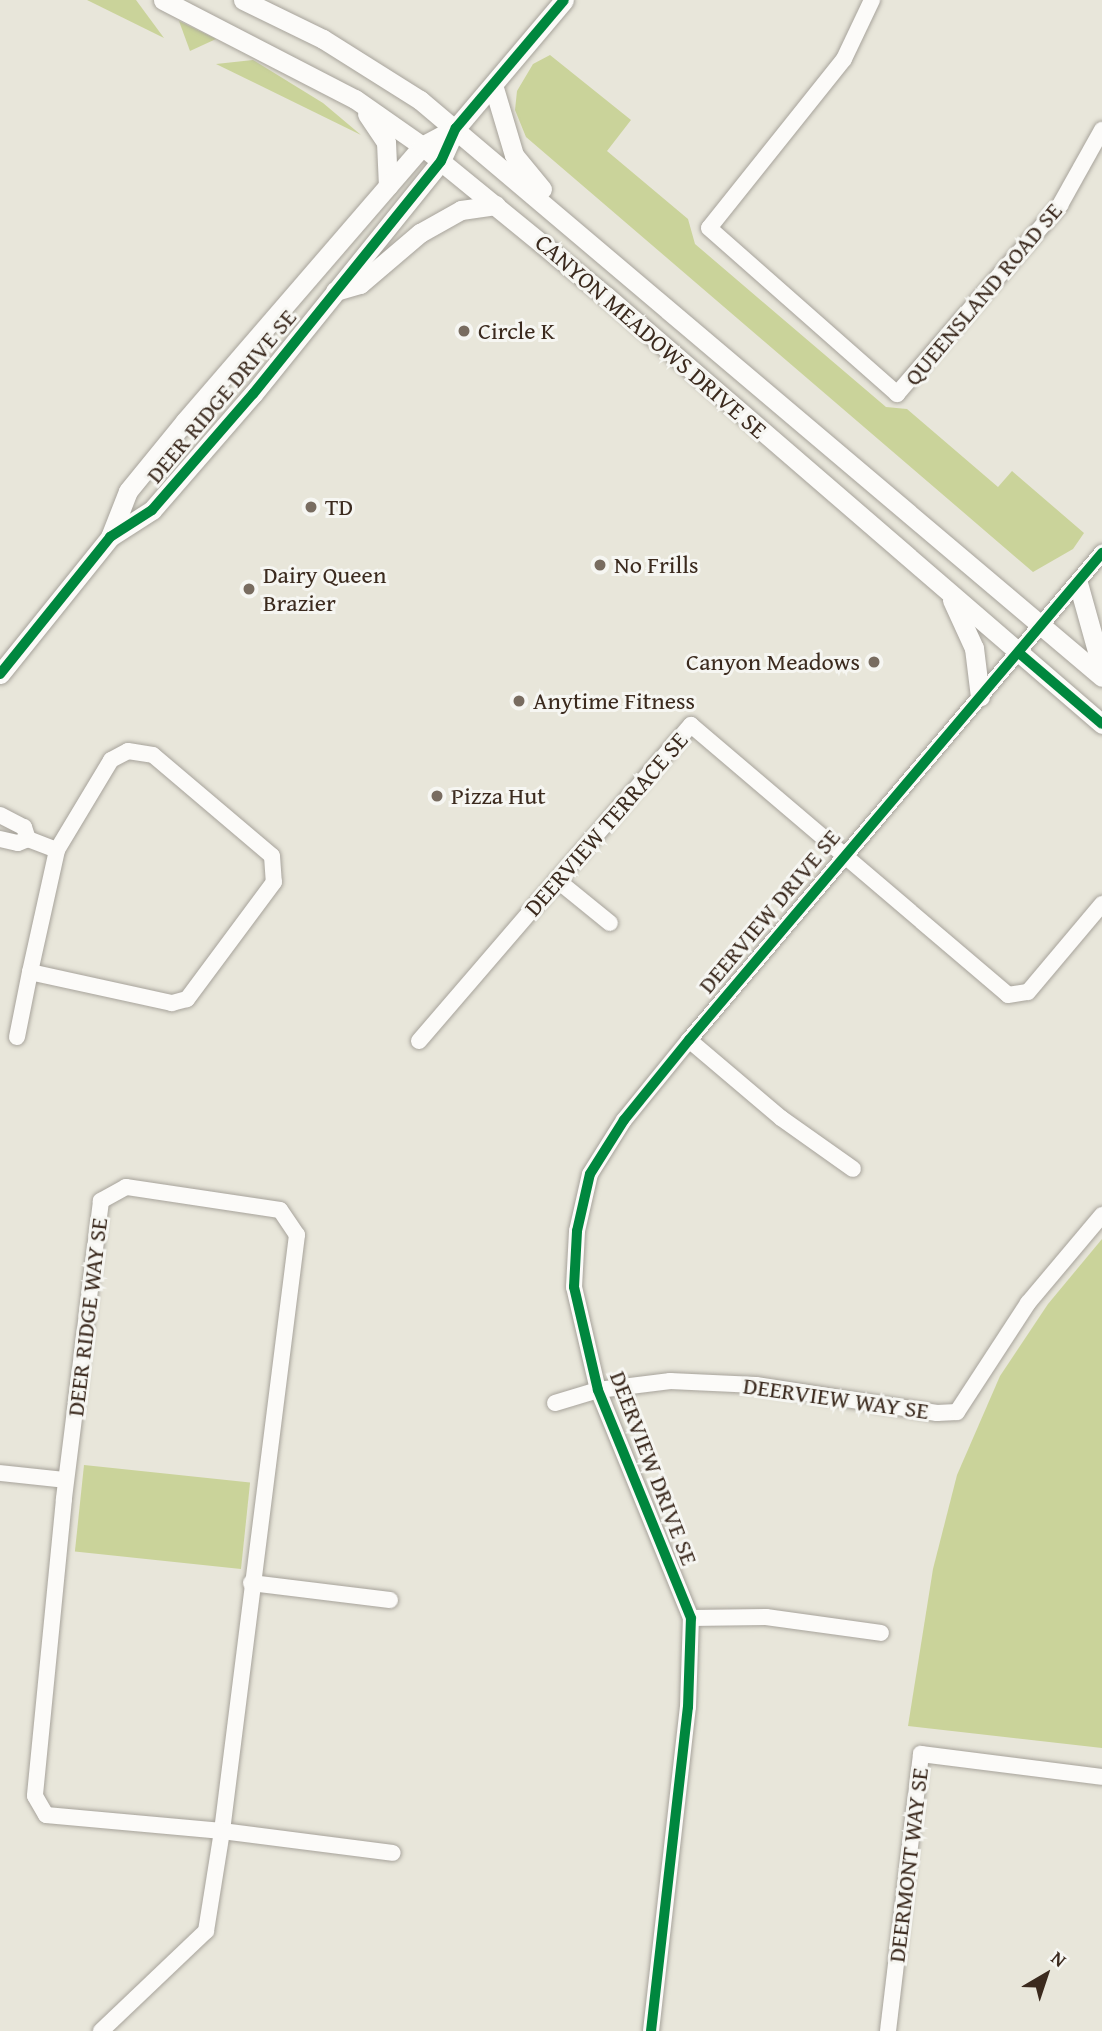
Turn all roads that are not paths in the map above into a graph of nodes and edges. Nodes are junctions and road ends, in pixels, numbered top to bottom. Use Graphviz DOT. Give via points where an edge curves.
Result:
graph roads {
  1 [pos="163,0"];
  2 [pos="243,0"];
  3 [pos="564,0"];
  4 [pos="872,0"];
  5 [pos="494,88"];
  6 [pos="355,99"];
  7 [pos="456,128"];
  8 [pos="1102,130"];
  9 [pos="422,146"];
  10 [pos="441,161"];
  11 [pos="388,186"];
  12 [pos="496,205"];
  13 [pos="583,234"];
  14 [pos="335,291"];
  15 [pos="110,537"];
  16 [pos="1102,553"];
  17 [pos="1078,583"];
  18 [pos="948,593"];
  19 [pos="1042,625"];
  20 [pos="1019,653"];
  21 [pos="1102,669"];
  22 [pos="0,674"];
  23 [pos="1102,677"];
  24 [pos="980,697"];
  25 [pos="1102,724"];
  26 [pos="0,815"];
  27 [pos="0,839"];
  28 [pos="28,839"];
  29 [pos="57,850"];
  30 [pos="845,852"];
  31 [pos="557,880"];
  32 [pos="1102,904"];
  33 [pos="610,923"];
  34 [pos="30,972"];
  35 [pos="17,1037"];
  36 [pos="689,1040"];
  37 [pos="419,1041"];
  38 [pos="853,1169"];
  39 [pos="1102,1215"];
  40 [pos="598,1390"];
  41 [pos="555,1402"];
  42 [pos="0,1472"];
  43 [pos="66,1480"];
  44 [pos="251,1583"];
  45 [pos="390,1600"];
  46 [pos="691,1618"];
  47 [pos="881,1633"];
  48 [pos="1102,1777"];
  49 [pos="222,1831"];
  50 [pos="393,1853"];
  51 [pos="101,2031"];
  52 [pos="651,2031"];
  53 [pos="888,2031"];
  1 -- 6 [label="street, CANYON MEADOWS DRIVE SE"];
  2 -- 7 [label="street, CANYON MEADOWS DRIVE SE" via="374,69"];
  3 -- 5 [label="street"];
  4 -- 8 [label="street, QUEENSLAND ROAD SE" via="844,59 709,228 897,394 1060,205"];
  5 -- 7 [label="street"];
  5 -- 13 [label="street" via="514,155"];
  6 -- 9 [label="street, CANYON MEADOWS DRIVE SE"];
  6 -- 11 [label="street" via="386,142"];
  7 -- 9 [label="street, DEER RIDGE DRIVE SE"];
  7 -- 10 [label="street, DEER RIDGE DRIVE SE"];
  7 -- 13 [label="street, CANYON MEADOWS DRIVE SE"];
  9 -- 10 [label="street, CANYON MEADOWS DRIVE SE"];
  9 -- 11 [label="street, DEER RIDGE DRIVE SE"];
  10 -- 12 [label="street, CANYON MEADOWS DRIVE SE"];
  10 -- 14 [label="street, DEER RIDGE DRIVE SE"];
  11 -- 15 [label="street, DEER RIDGE DRIVE SE" via="128,491"];
  12 -- 14 [label="street" via="461,209 420,233 360,284"];
  12 -- 18 [label="street, CANYON MEADOWS DRIVE SE"];
  13 -- 19 [label="street, CANYON MEADOWS DRIVE SE"];
  14 -- 15 [label="street, DEER RIDGE DRIVE SE" via="152,510"];
  15 -- 22 [label="street, DEER RIDGE DRIVE SE"];
  16 -- 17 [label="street, DEERVIEW DRIVE SE"];
  17 -- 19 [label="street, DEERVIEW DRIVE SE"];
  17 -- 21 [label="street"];
  18 -- 20 [label="street, CANYON MEADOWS DRIVE SE"];
  18 -- 24 [label="street" via="974,648"];
  19 -- 20 [label="street, DEERVIEW DRIVE SE"];
  19 -- 23 [label="street, CANYON MEADOWS DRIVE SE"];
  20 -- 24 [label="street, DEERVIEW DRIVE SE"];
  20 -- 25 [label="street, CANYON MEADOWS DRIVE SE"];
  24 -- 30 [label="street, DEERVIEW DRIVE SE"];
  26 -- 28 [label="street" via="24,827"];
  27 -- 28 [label="street" via="18,843"];
  28 -- 29 [label="street"];
  29 -- 34 [label="street"];
  29 -- 34 [label="street" via="111,760 128,751 153,755 272,856 274,882 187,999 172,1003"];
  30 -- 31 [label="street, DEERVIEW TERRACE SE" via="691,725"];
  30 -- 32 [label="street" via="1008,995 1028,992"];
  30 -- 36 [label="street, DEERVIEW DRIVE SE"];
  31 -- 33 [label="street"];
  31 -- 37 [label="street, DEERVIEW TERRACE SE"];
  34 -- 35 [label="street"];
  36 -- 38 [label="street" via="781,1118"];
  36 -- 40 [label="street, DEERVIEW DRIVE SE" via="624,1121 590,1174 577,1231 574,1287"];
  39 -- 40 [label="street, DEERVIEW WAY SE" via="1028,1303 957,1412 937,1413 721,1382 670,1381"];
  40 -- 41 [label="street, DEERVIEW DRIVE SE"];
  40 -- 46 [label="street, DEERVIEW DRIVE SE"];
  42 -- 43 [label="street"];
  43 -- 44 [label="street, DEER RIDGE WAY SE" via="101,1201 126,1187 280,1210 297,1234"];
  43 -- 49 [label="street, DEER RIDGE WAY SE" via="35,1796 46,1815"];
  44 -- 45 [label="street"];
  44 -- 49 [label="street, DEER RIDGE WAY SE"];
  46 -- 47 [label="street" via="766,1617"];
  46 -- 52 [label="street, DEERVIEW DRIVE SE" via="688,1707"];
  48 -- 53 [label="street, DEERMONT WAY SE" via="921,1754"];
  49 -- 50 [label="street"];
  49 -- 51 [label="street, DEER RIDGE WAY SE" via="206,1931"];
}
